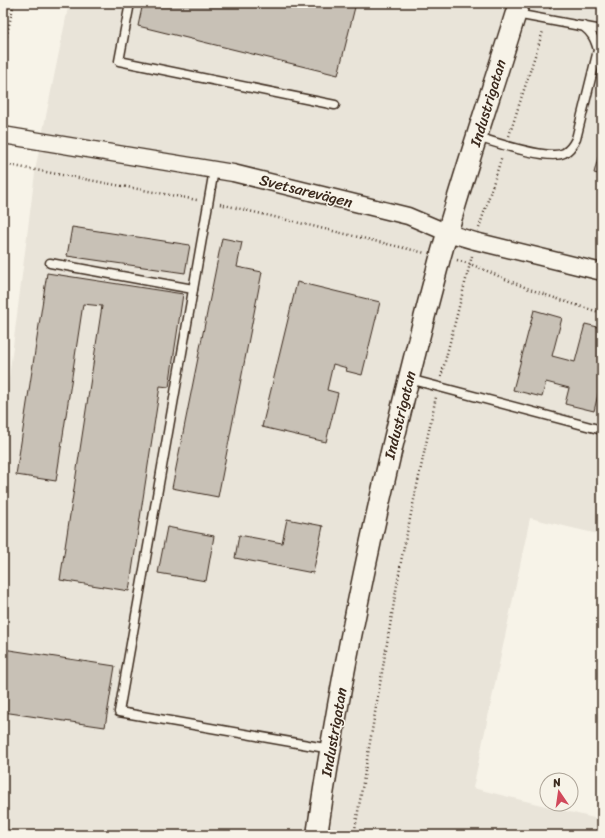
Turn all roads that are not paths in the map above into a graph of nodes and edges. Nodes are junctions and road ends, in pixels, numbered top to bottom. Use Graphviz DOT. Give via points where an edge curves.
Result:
graph roads {
  1 [pos="130,3"];
  2 [pos="517,8"];
  3 [pos="583,26"];
  4 [pos="600,27"];
  5 [pos="335,105"];
  6 [pos="3,135"];
  7 [pos="477,137"];
  8 [pos="214,170"];
  9 [pos="448,233"];
  10 [pos="50,263"];
  11 [pos="602,272"];
  12 [pos="193,289"];
  13 [pos="409,380"];
  14 [pos="602,430"];
  15 [pos="331,749"];
  16 [pos="317,835"];
  1 -- 5 [label="lane" via="119,60"];
  2 -- 3 [label="lane" via="547,19"];
  2 -- 7 [label="street, Industrigatan"];
  3 -- 4 [label="lane"];
  3 -- 7 [label="lane" via="591,33 598,50 572,148 556,155 544,154"];
  6 -- 8 [label="street, Svetsarevägen"];
  7 -- 9 [label="street, Industrigatan"];
  8 -- 9 [label="street, Svetsarevägen" via="408,216"];
  8 -- 12 [label="lane"];
  9 -- 11 [label="street, Svetsarevägen"];
  9 -- 13 [label="street, Industrigatan"];
  10 -- 12 [label="lane"];
  12 -- 15 [label="lane" via="119,712"];
  13 -- 14 [label="lane"];
  13 -- 15 [label="street, Industrigatan" via="358,605"];
  15 -- 16 [label="street, Industrigatan"];
}
